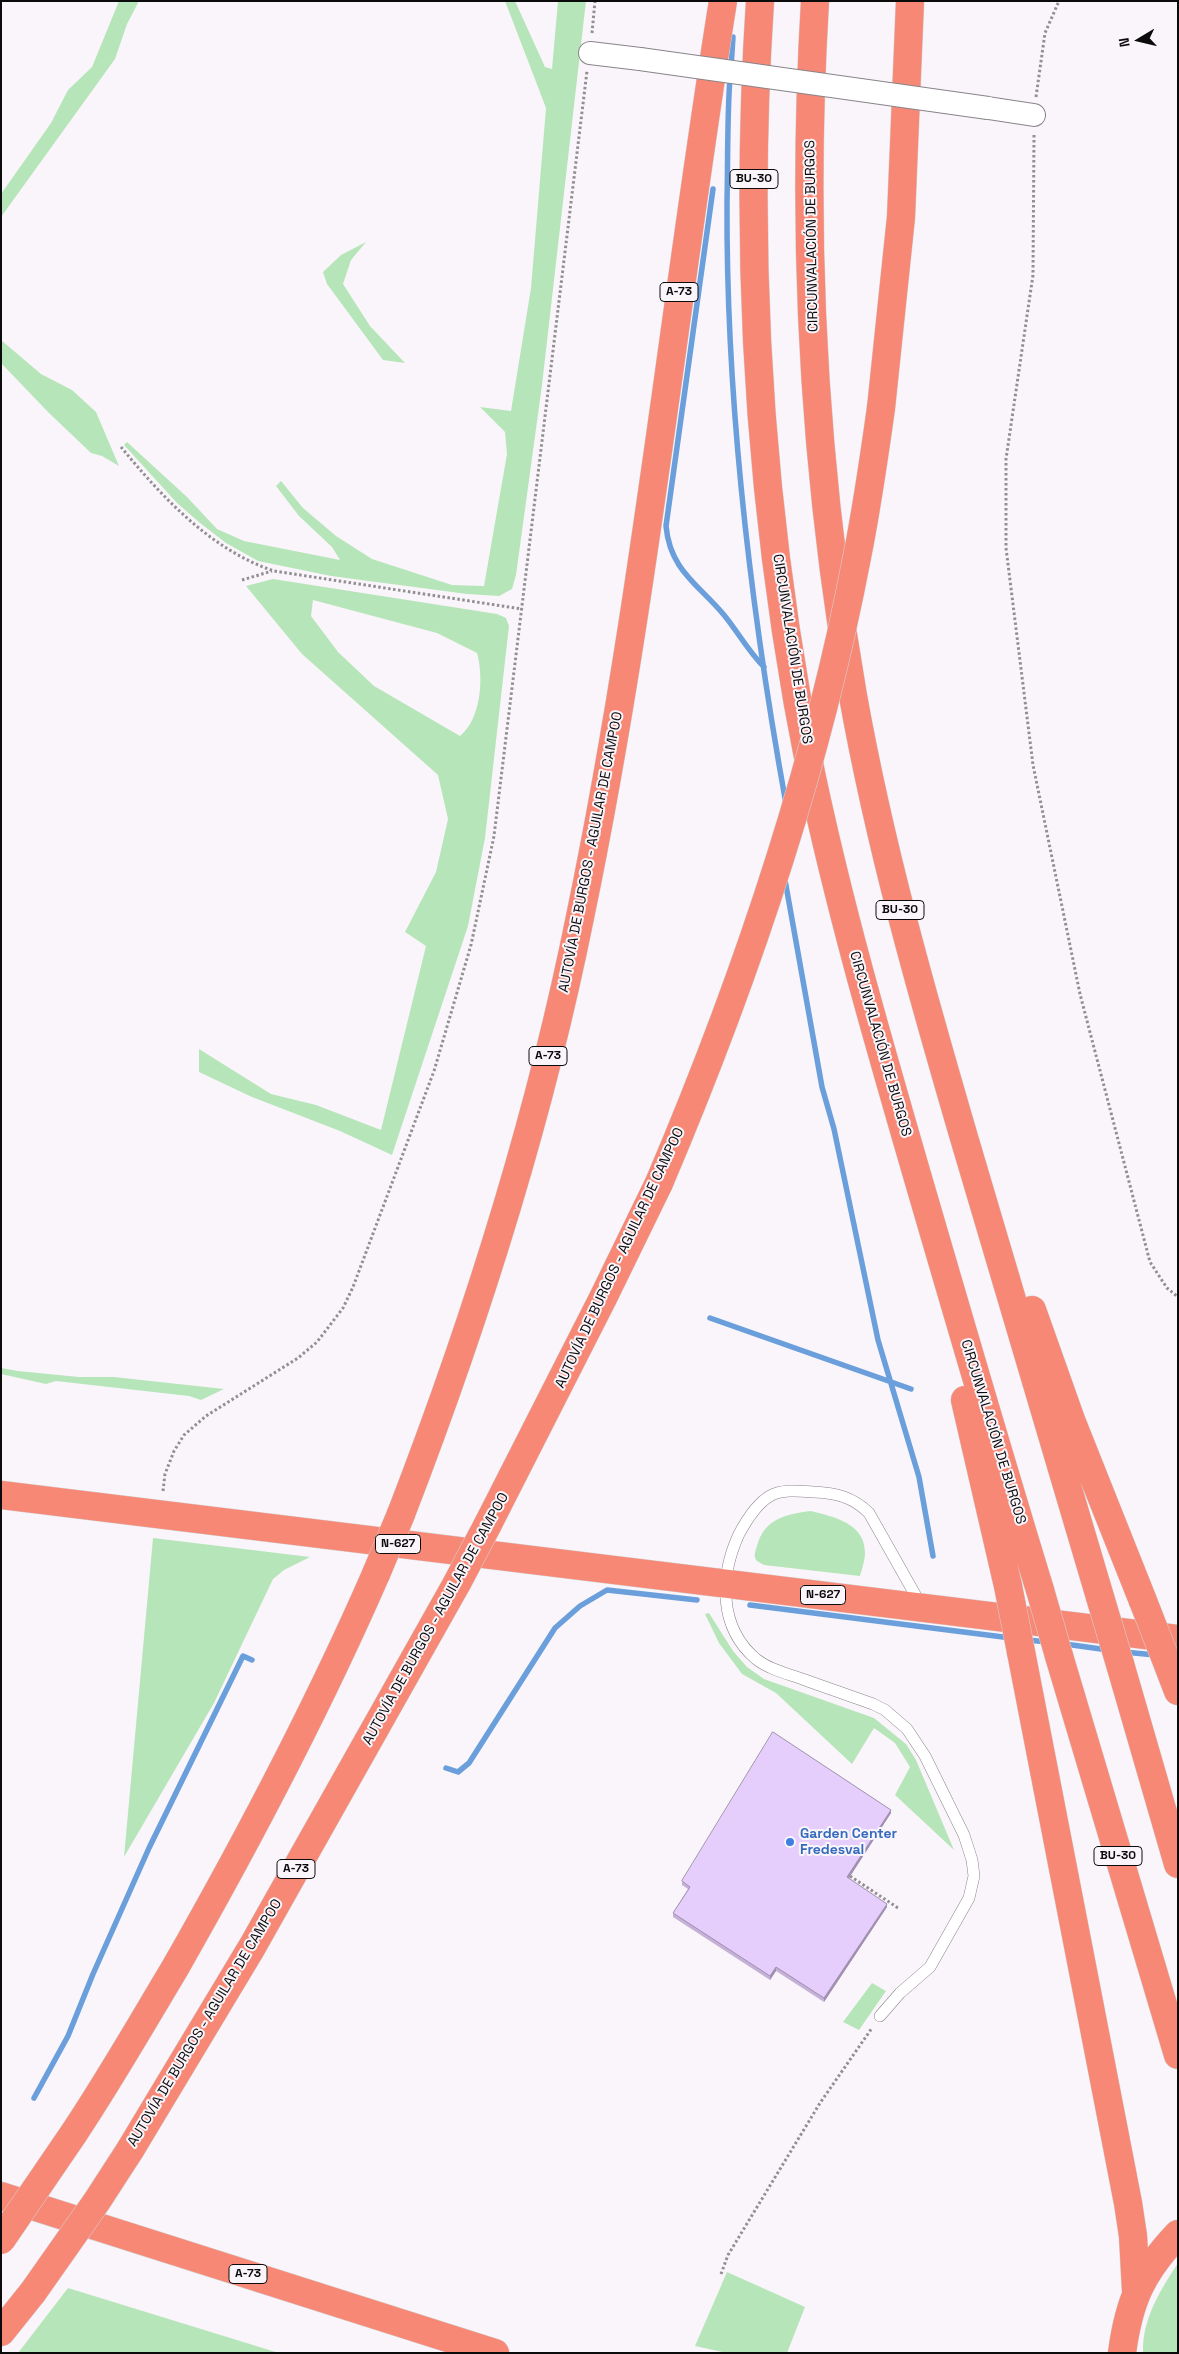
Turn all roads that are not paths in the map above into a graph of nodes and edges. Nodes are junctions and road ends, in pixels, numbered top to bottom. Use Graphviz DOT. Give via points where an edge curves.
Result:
graph roads {
  1 [pos="723,1"];
  2 [pos="760,1"];
  3 [pos="815,1"];
  4 [pos="910,1"];
  5 [pos="590,52"];
  6 [pos="1034,115"];
  7 [pos="871,787"];
  8 [pos="834,875"];
  9 [pos="1,1495"];
  10 [pos="724,1583"];
  11 [pos="922,1607"];
  12 [pos="1178,1639"];
  13 [pos="1175,1683"];
  14 [pos="1178,1864"];
  15 [pos="880,2016"];
  16 [pos="1178,2055"];
  17 [pos="1,2196"];
  18 [pos="1178,2234"];
  19 [pos="1,2240"];
  20 [pos="1136,2291"];
  21 [pos="1,2332"];
  22 [pos="495,2353"];
  23 [pos="1122,2353"];
  1 -- 19 [label="highway, AUTOVÍA DE BURGOS - AGUILAR DE CAMPOO / A-73, bridge" via="608,776 580,919 542,1079 492,1256 401,1514 323,1688 254,1826 134,2037"];
  2 -- 8 [label="highway, CIRCUNVALACIÓN DE BURGOS / BU-30" via="754,260 765,445 790,648"];
  3 -- 7 [label="highway, CIRCUNVALACIÓN DE BURGOS / BU-30" via="809,203 812,326 821,450 844,634"];
  4 -- 21 [label="highway, AUTOVÍA DE BURGOS - AGUILAR DE CAMPOO / A-73, bridge" via="901,217 881,408 866,506 847,604 799,796 739,982 705,1074 659,1182 603,1298 457,1583 252,1947 130,2150 33,2292"];
  5 -- 6 [label="street, bridge"];
  7 -- 13 [label="highway, BU-30, bridge" via="1031,1306 1071,1420"];
  7 -- 14 [label="highway, CIRCUNVALACIÓN DE BURGOS / BU-30, bridge" via="921,990"];
  8 -- 16 [label="highway, CIRCUNVALACIÓN DE BURGOS / BU-30, bridge" via="900,1119"];
  8 -- 20 [label="highway, bridge" via="876,1063 966,1404 1008,1586 1128,2203"];
  9 -- 10 [label="highway, N-627"];
  10 -- 11 [label="highway, N-627"];
  10 -- 11 [label="lane" via="730,1553 758,1506 770,1496 787,1491 827,1493 859,1503 869,1513"];
  10 -- 15 [label="lane" via="730,1619 737,1636 758,1660 774,1669 873,1704 907,1730 925,1756 964,1836 974,1876 969,1898 930,1967"];
  11 -- 12 [label="highway, N-627"];
  17 -- 22 [label="highway, A-73"];
  18 -- 20 [label="highway" via="1155,2258"];
  20 -- 23 [label="highway" via="1126,2323"];
}
